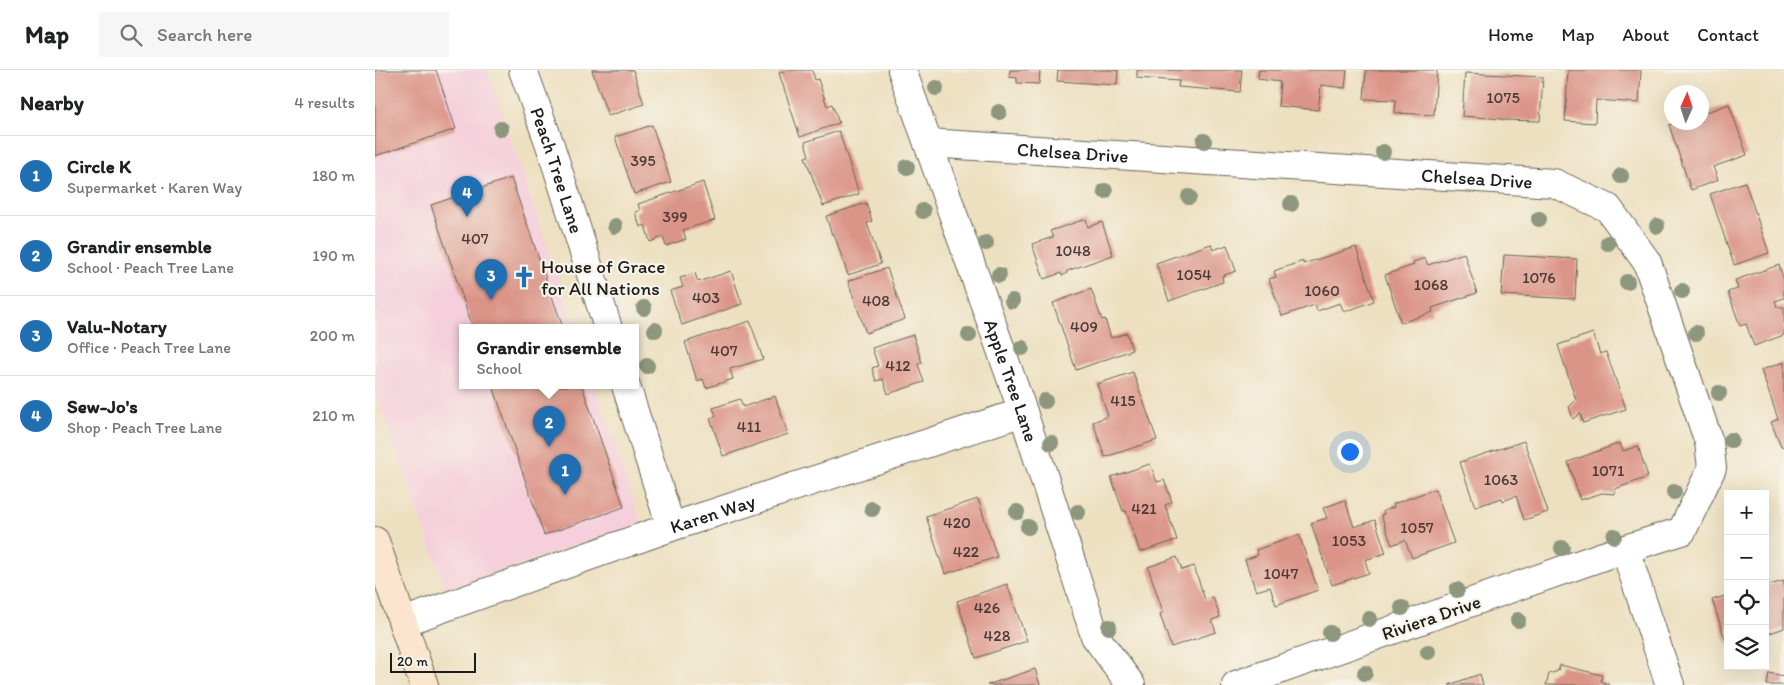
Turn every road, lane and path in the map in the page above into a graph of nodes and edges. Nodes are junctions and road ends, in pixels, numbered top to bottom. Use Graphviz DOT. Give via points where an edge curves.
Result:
graph roads {
  1 [pos="523,70"];
  2 [pos="902,70"];
  3 [pos="928,143"];
  4 [pos="607,324"];
  5 [pos="627,389"];
  6 [pos="1023,412"];
  7 [pos="671,527"];
  8 [pos="375,541"];
  9 [pos="1625,549"];
  10 [pos="403,622"];
  11 [pos="425,685"];
  12 [pos="1131,685"];
  13 [pos="1236,685"];
  14 [pos="1670,685"];
  1 -- 4 [label="street, Peach Tree Lane"];
  2 -- 3 [label="street, Apple Tree Lane"];
  3 -- 6 [label="street, Apple Tree Lane"];
  3 -- 9 [label="street, Chelsea Drive" via="1554,183 1608,208 1647,262 1709,442 1712,468 1682,531"];
  5 -- 7 [label="street"];
  6 -- 7 [label="street, Karen Way"];
  6 -- 12 [label="street, Apple Tree Lane" via="1095,636"];
  7 -- 10 [label="street, Karen Way"];
  8 -- 10 [label="main road"];
  9 -- 13 [label="street, Riviera Drive"];
  9 -- 14 [label="street"];
  10 -- 11 [label="main road"];
}
